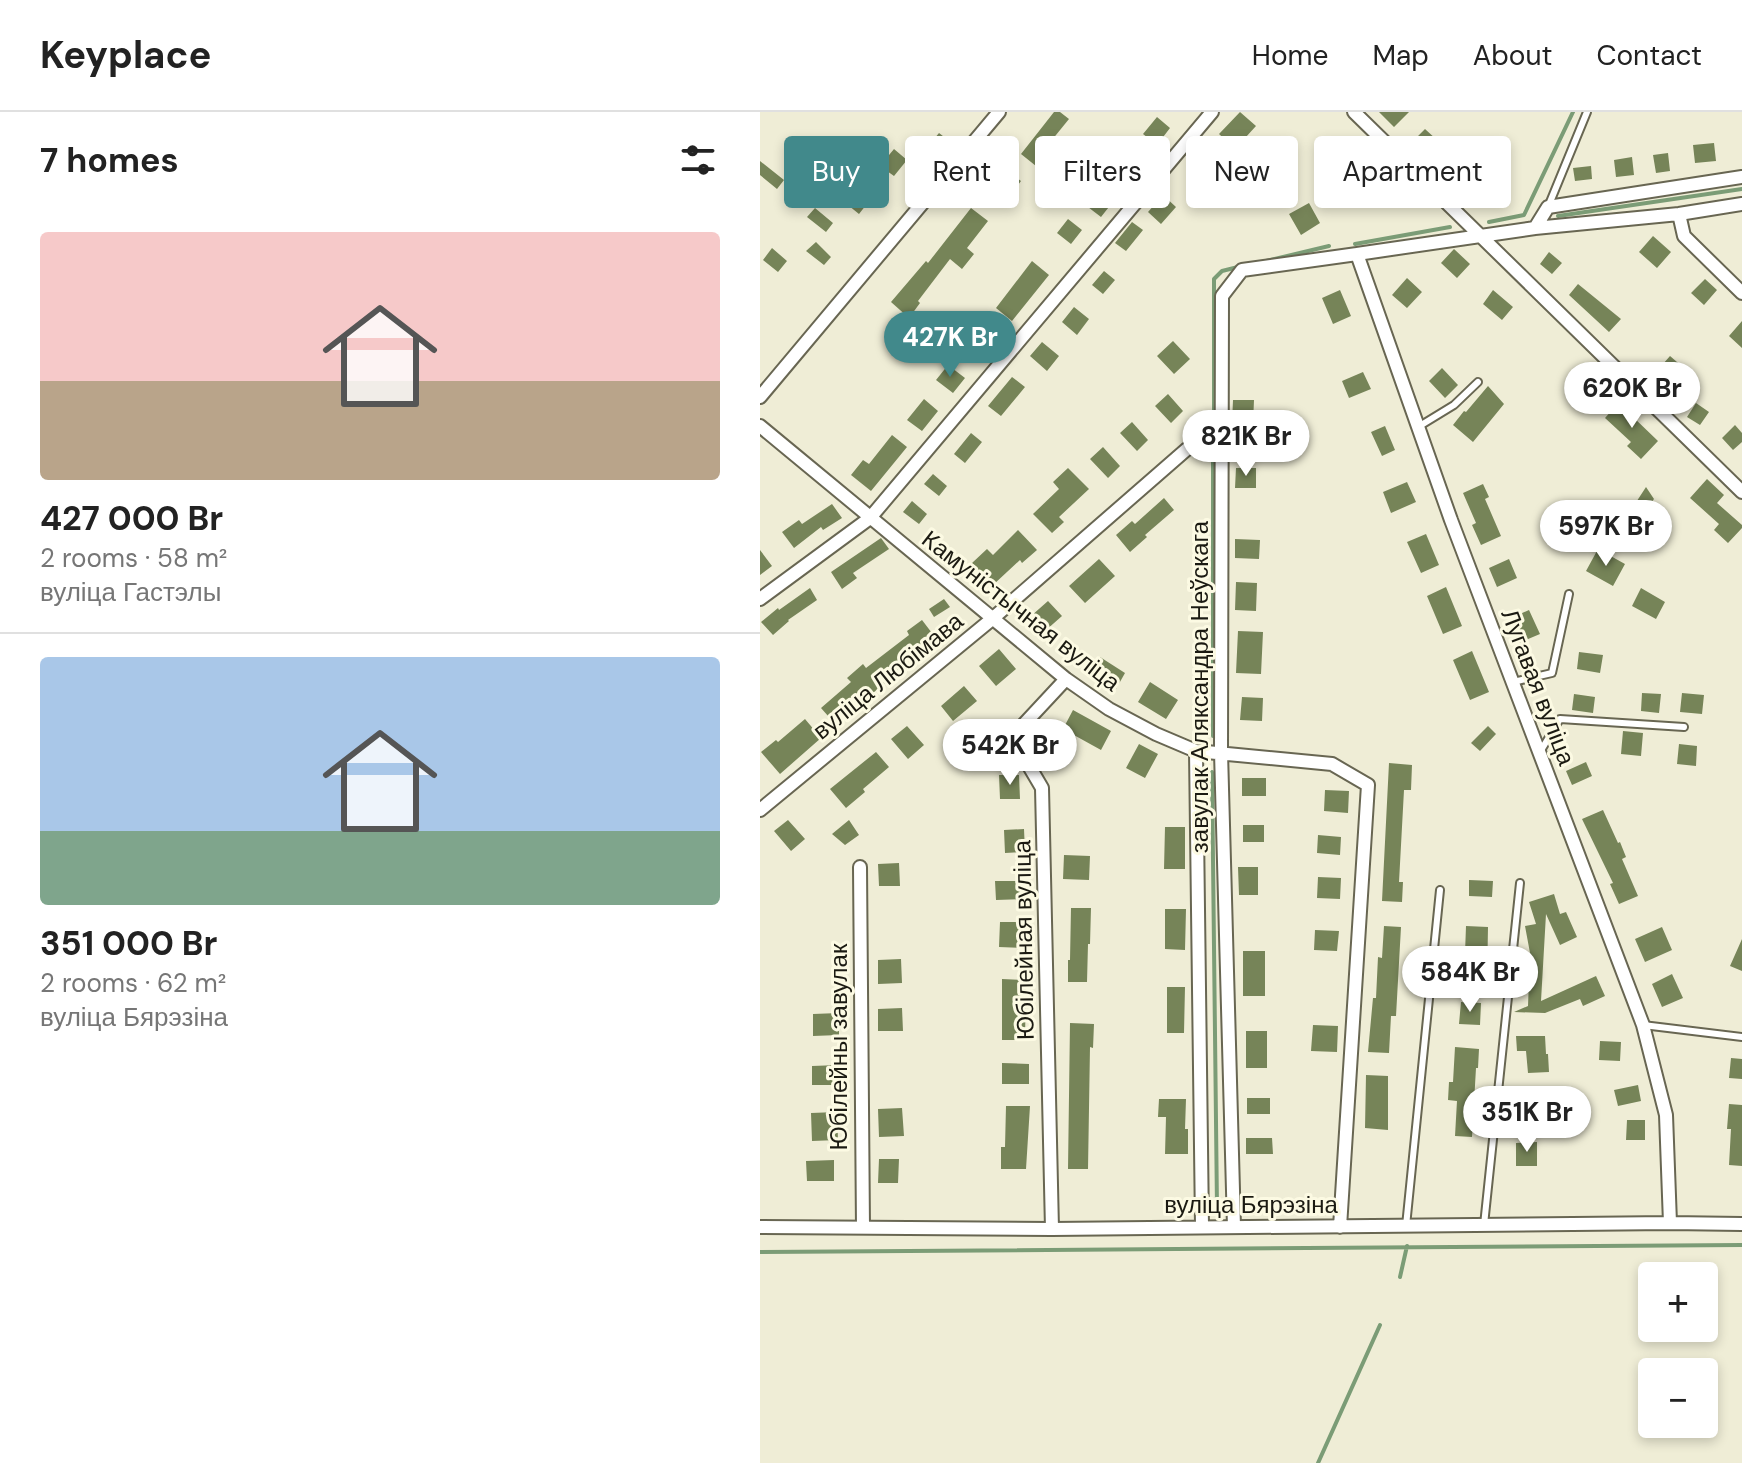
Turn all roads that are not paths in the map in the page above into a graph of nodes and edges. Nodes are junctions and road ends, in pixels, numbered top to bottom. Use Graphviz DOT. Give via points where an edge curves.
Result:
graph roads {
  1 [pos="999,112"];
  2 [pos="1212,112"];
  3 [pos="1354,112"];
  4 [pos="1587,112"];
  5 [pos="1742,177"];
  6 [pos="1742,204"];
  7 [pos="1548,207"];
  8 [pos="1679,214"];
  9 [pos="1535,228"];
  10 [pos="1481,237"];
  11 [pos="1357,254"];
  12 [pos="1742,293"];
  13 [pos="1478,382"];
  14 [pos="760,397"];
  15 [pos="760,426"];
  16 [pos="1418,427"];
  17 [pos="1187,449"];
  18 [pos="1742,492"];
  19 [pos="870,518"];
  20 [pos="1569,594"];
  21 [pos="760,599"];
  22 [pos="992,619"];
  23 [pos="1066,679"];
  24 [pos="1513,682"];
  25 [pos="1684,727"];
  26 [pos="1196,751"];
  27 [pos="1221,752"];
  28 [pos="1540,752"];
  29 [pos="760,810"];
  30 [pos="860,867"];
  31 [pos="1520,883"];
  32 [pos="1440,890"];
  33 [pos="1643,1025"];
  34 [pos="1742,1037"];
  35 [pos="1670,1223"];
  36 [pos="1742,1224"];
  37 [pos="1484,1225"];
  38 [pos="1202,1226"];
  39 [pos="1406,1226"];
  40 [pos="760,1227"];
  41 [pos="863,1227"];
  42 [pos="1234,1227"];
  43 [pos="1340,1227"];
  44 [pos="1052,1229"];
  1 -- 14 [label="street"];
  2 -- 19 [label="street"];
  3 -- 10 [label="street"];
  4 -- 7 [label="lane"];
  5 -- 7 [label="street"];
  6 -- 8 [label="street"];
  7 -- 9 [label="street"];
  8 -- 9 [label="street"];
  8 -- 12 [label="street" via="1684,236"];
  9 -- 10 [label="street"];
  10 -- 11 [label="street"];
  10 -- 18 [label="street"];
  11 -- 16 [label="street, Лугавая вуліца"];
  11 -- 27 [label="street, завулак Аляксандра Неўскага" via="1242,270 1222,296"];
  13 -- 16 [label="lane"];
  15 -- 19 [label="street, Камуністычная вуліца"];
  16 -- 24 [label="street, Лугавая вуліца"];
  17 -- 22 [label="street, вуліца Любімава"];
  19 -- 21 [label="street"];
  19 -- 22 [label="street, Камуністычная вуліца"];
  20 -- 24 [label="lane" via="1552,673"];
  22 -- 23 [label="street, Камуністычная вуліца"];
  22 -- 29 [label="street, вуліца Любімава"];
  23 -- 26 [label="street, Камуністычная вуліца" via="1109,709"];
  23 -- 44 [label="street, Юбілейная вуліца" via="1012,737 1042,788"];
  24 -- 28 [label="street, Лугавая вуліца"];
  25 -- 28 [label="lane" via="1560,719"];
  26 -- 27 [label="street, Камуністычная вуліца"];
  26 -- 38 [label="street, завулак Аляксандра Неўскага"];
  27 -- 42 [label="street, завулак Аляксандра Неўскага"];
  27 -- 43 [label="street, Камуністычная вуліца" via="1332,764 1368,785"];
  28 -- 33 [label="street, Лугавая вуліца"];
  30 -- 41 [label="street, Юбілейны завулак"];
  31 -- 37 [label="lane"];
  32 -- 39 [label="lane"];
  33 -- 34 [label="lane"];
  33 -- 35 [label="street, Лугавая вуліца" via="1666,1115"];
  35 -- 36 [label="street, вуліца Бярэзіна"];
  35 -- 37 [label="street, вуліца Бярэзіна"];
  37 -- 39 [label="street, вуліца Бярэзіна"];
  38 -- 42 [label="street, вуліца Бярэзіна"];
  38 -- 44 [label="street, вуліца Бярэзіна"];
  39 -- 43 [label="street, вуліца Бярэзіна"];
  40 -- 41 [label="street, вуліца Бярэзіна"];
  41 -- 44 [label="street, вуліца Бярэзіна"];
  42 -- 43 [label="street, вуліца Бярэзіна"];
}
